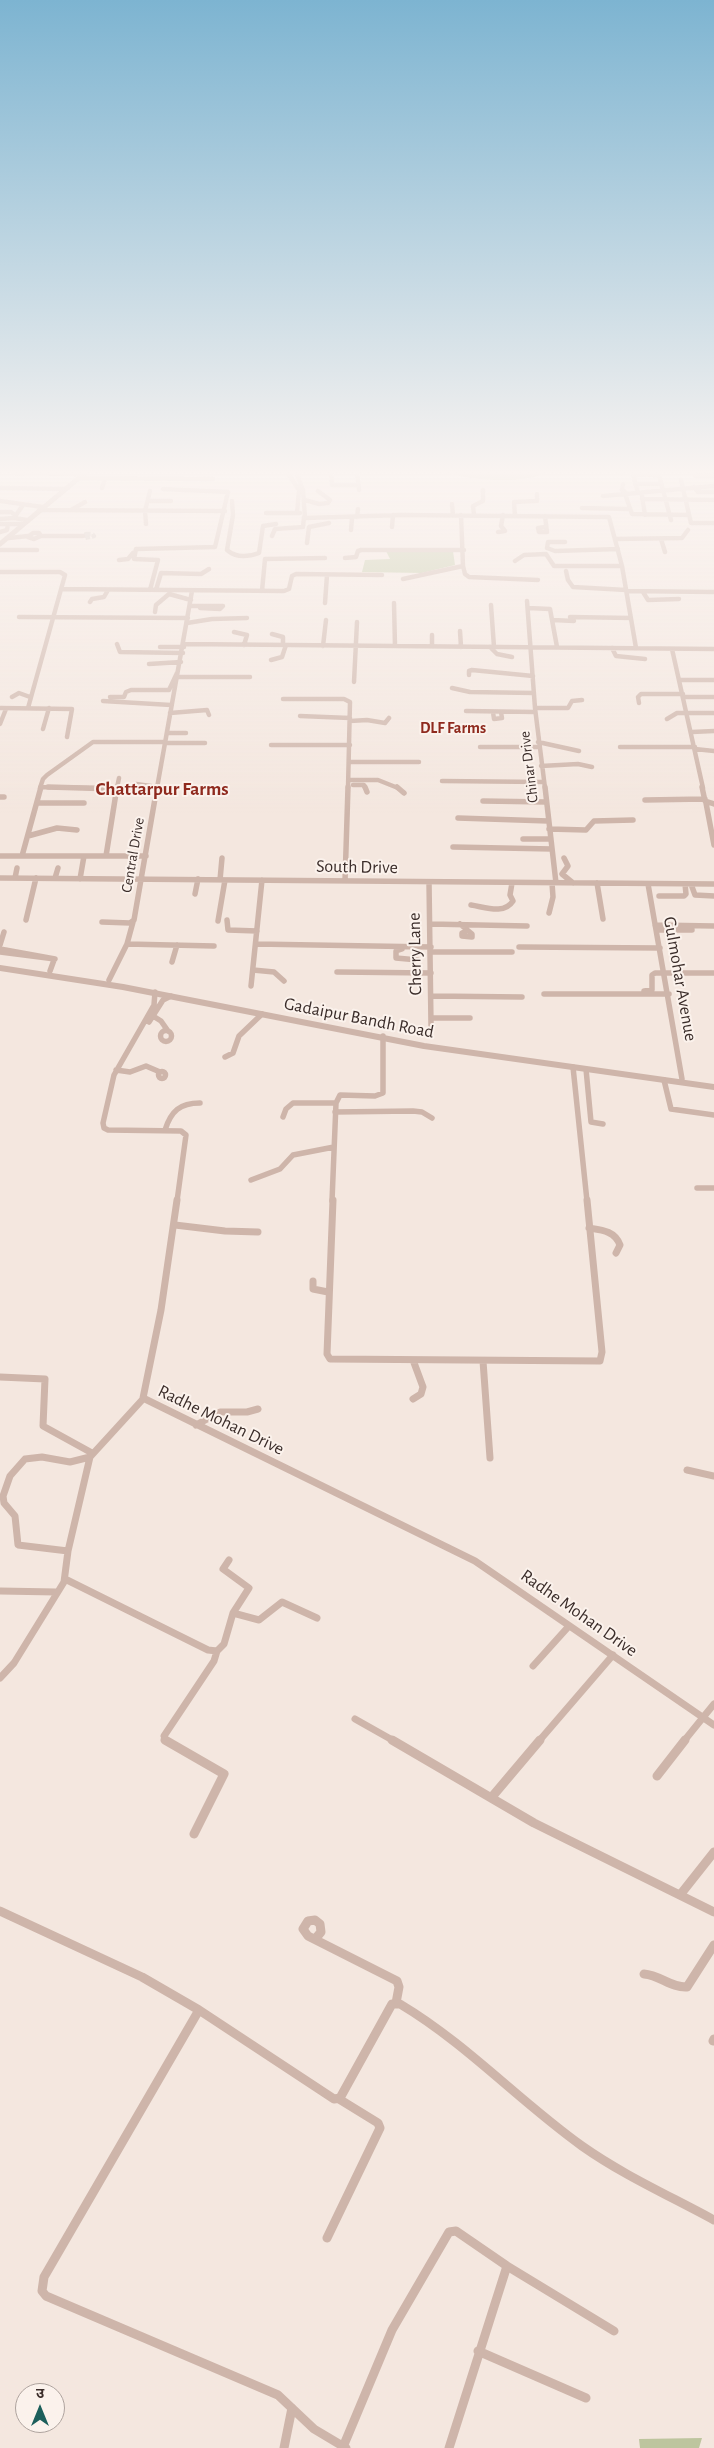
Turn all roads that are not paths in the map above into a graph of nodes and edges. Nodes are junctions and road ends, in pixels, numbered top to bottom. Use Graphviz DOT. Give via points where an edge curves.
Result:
graph roads {
  1 [pos="151,586"];
  2 [pos="157,586"];
  3 [pos="262,586"];
  4 [pos="290,586"];
  5 [pos="326,586"];
  6 [pos="572,586"];
  7 [pos="625,586"];
  8 [pos="61,589"];
  9 [pos="108,590"];
  10 [pos="150,590"];
  11 [pos="156,590"];
  12 [pos="192,590"];
  13 [pos="626,590"];
  14 [pos="262,591"];
  15 [pos="643,592"];
  16 [pos="714,592"];
  17 [pos="679,599"];
  18 [pos="191,600"];
  19 [pos="527,601"];
  20 [pos="90,602"];
  21 [pos="394,602"];
  22 [pos="325,603"];
  23 [pos="492,605"];
  24 [pos="190,606"];
  25 [pos="200,608"];
  26 [pos="528,608"];
  27 [pos="155,612"];
  28 [pos="19,617"];
  29 [pos="53,617"];
  30 [pos="247,618"];
  31 [pos="570,618"];
  32 [pos="586,618"];
  33 [pos="631,618"];
  34 [pos="326,620"];
  35 [pos="553,620"];
  36 [pos="188,621"];
  37 [pos="357,622"];
  38 [pos="460,631"];
  39 [pos="234,632"];
  40 [pos="272,634"];
  41 [pos="432,635"];
  42 [pos="117,644"];
  43 [pos="244,645"];
  44 [pos="284,645"];
  45 [pos="323,646"];
  46 [pos="356,646"];
  47 [pos="395,646"];
  48 [pos="432,646"];
  49 [pos="160,647"];
  50 [pos="461,647"];
  51 [pos="492,647"];
  52 [pos="532,647"];
  53 [pos="557,647"];
  54 [pos="183,648"];
  55 [pos="612,648"];
  56 [pos="636,648"];
  57 [pos="672,648"];
  58 [pos="714,649"];
  59 [pos="512,657"];
  60 [pos="645,659"];
  61 [pos="271,660"];
  62 [pos="181,662"];
  63 [pos="149,664"];
  64 [pos="178,675"];
  65 [pos="470,675"];
  66 [pos="533,676"];
  67 [pos="250,677"];
  68 [pos="680,680"];
  69 [pos="714,680"];
  70 [pos="354,682"];
  71 [pos="452,688"];
  72 [pos="534,695"];
  73 [pos="458,696"];
  74 [pos="684,696"];
  75 [pos="12,697"];
  76 [pos="30,697"];
  77 [pos="110,697"];
  78 [pos="714,698"];
  79 [pos="283,699"];
  80 [pos="582,700"];
  81 [pos="102,701"];
  82 [pos="640,703"];
  83 [pos="157,704"];
  84 [pos="171,705"];
  85 [pos="136,706"];
  86 [pos="0,708"];
  87 [pos="28,708"];
  88 [pos="49,708"];
  89 [pos="6,709"];
  90 [pos="535,710"];
  91 [pos="466,711"];
  92 [pos="493,712"];
  93 [pos="501,712"];
  94 [pos="688,712"];
  95 [pos="170,713"];
  96 [pos="714,713"];
  97 [pos="209,715"];
  98 [pos="300,716"];
  99 [pos="389,718"];
  100 [pos="350,719"];
  101 [pos="667,720"];
  102 [pos="0,724"];
  103 [pos="43,729"];
  104 [pos="714,731"];
  105 [pos="692,732"];
  106 [pos="167,733"];
  107 [pos="186,733"];
  108 [pos="67,738"];
  109 [pos="165,743"];
  110 [pos="205,743"];
  111 [pos="350,743"];
  112 [pos="271,745"];
  113 [pos="539,745"];
  114 [pos="480,747"];
  115 [pos="620,747"];
  116 [pos="695,748"];
  117 [pos="579,751"];
  118 [pos="714,751"];
  119 [pos="350,762"];
  120 [pos="419,762"];
  121 [pos="541,766"];
  122 [pos="592,767"];
  123 [pos="119,778"];
  124 [pos="442,781"];
  125 [pos="349,782"];
  126 [pos="543,782"];
  127 [pos="158,786"];
  128 [pos="41,787"];
  129 [pos="117,789"];
  130 [pos="132,789"];
  131 [pos="367,792"];
  132 [pos="404,793"];
  133 [pos="645,800"];
  134 [pos="483,801"];
  135 [pos="705,801"];
  136 [pos="546,802"];
  137 [pos="37,803"];
  138 [pos="84,803"];
  139 [pos="714,804"];
  140 [pos="458,818"];
  141 [pos="548,820"];
  142 [pos="633,820"];
  143 [pos="77,830"];
  144 [pos="549,830"];
  145 [pos="28,836"];
  146 [pos="523,839"];
  147 [pos="551,839"];
  148 [pos="714,845"];
  149 [pos="453,847"];
  150 [pos="552,849"];
  151 [pos="0,856"];
  152 [pos="22,856"];
  153 [pos="84,856"];
  154 [pos="106,856"];
  155 [pos="146,856"];
  156 [pos="222,858"];
  157 [pos="564,858"];
  158 [pos="17,868"];
  159 [pos="58,868"];
  160 [pos="0,878"];
  161 [pos="15,878"];
  162 [pos="36,878"];
  163 [pos="55,878"];
  164 [pos="80,879"];
  165 [pos="141,879"];
  166 [pos="198,879"];
  167 [pos="222,880"];
  168 [pos="262,880"];
  169 [pos="346,881"];
  170 [pos="429,882"];
  171 [pos="512,882"];
  172 [pos="554,883"];
  173 [pos="572,883"];
  174 [pos="597,883"];
  175 [pos="648,884"];
  176 [pos="685,884"];
  177 [pos="691,884"];
  178 [pos="714,884"];
  179 [pos="195,894"];
  180 [pos="659,896"];
  181 [pos="714,896"];
  182 [pos="472,905"];
  183 [pos="549,913"];
  184 [pos="603,919"];
  185 [pos="26,920"];
  186 [pos="227,920"];
  187 [pos="218,921"];
  188 [pos="102,922"];
  189 [pos="133,922"];
  190 [pos="430,924"];
  191 [pos="460,924"];
  192 [pos="527,926"];
  193 [pos="714,926"];
  194 [pos="656,928"];
  195 [pos="692,930"];
  196 [pos="257,931"];
  197 [pos="467,931"];
  198 [pos="4,932"];
  199 [pos="127,944"];
  200 [pos="256,944"];
  201 [pos="177,945"];
  202 [pos="214,946"];
  203 [pos="519,947"];
  204 [pos="660,948"];
  205 [pos="0,949"];
  206 [pos="431,950"];
  207 [pos="512,952"];
  208 [pos="418,960"];
  209 [pos="172,962"];
  210 [pos="0,964"];
  211 [pos="0,968"];
  212 [pos="253,970"];
  213 [pos="50,971"];
  214 [pos="337,972"];
  215 [pos="664,972"];
  216 [pos="431,973"];
  217 [pos="714,973"];
  218 [pos="109,980"];
  219 [pos="284,981"];
  220 [pos="251,986"];
  221 [pos="614,991"];
  222 [pos="155,992"];
  223 [pos="544,994"];
  224 [pos="172,996"];
  225 [pos="431,996"];
  226 [pos="669,996"];
  227 [pos="522,997"];
  228 [pos="587,998"];
  229 [pos="262,1014"];
  230 [pos="153,1016"];
  231 [pos="431,1018"];
  232 [pos="470,1018"];
  233 [pos="431,1025"];
  234 [pos="168,1031"];
  235 [pos="136,1035"];
  236 [pos="381,1035"];
  237 [pos="225,1057"];
  238 [pos="573,1067"];
  239 [pos="586,1069"];
  240 [pos="116,1070"];
  241 [pos="160,1072"];
  242 [pos="682,1079"];
  243 [pos="664,1080"];
  244 [pos="714,1083"];
  245 [pos="714,1087"];
  246 [pos="200,1103"];
  247 [pos="336,1103"];
  248 [pos="335,1112"];
  249 [pos="714,1115"];
  250 [pos="283,1117"];
  251 [pos="432,1118"];
  252 [pos="603,1124"];
  253 [pos="165,1130"];
  254 [pos="334,1147"];
  255 [pos="250,1180"];
  256 [pos="697,1188"];
  257 [pos="714,1188"];
  258 [pos="175,1225"];
  259 [pos="589,1228"];
  260 [pos="258,1232"];
  261 [pos="616,1253"];
  262 [pos="312,1281"];
  263 [pos="328,1292"];
  264 [pos="413,1360"];
  265 [pos="483,1361"];
  266 [pos="0,1377"];
  267 [pos="143,1399"];
  268 [pos="413,1399"];
  269 [pos="258,1409"];
  270 [pos="196,1425"];
  271 [pos="91,1455"];
  272 [pos="490,1458"];
  273 [pos="687,1470"];
  274 [pos="714,1476"];
  275 [pos="68,1551"];
  276 [pos="229,1560"];
  277 [pos="65,1579"];
  278 [pos="0,1591"];
  279 [pos="56,1592"];
  280 [pos="233,1613"];
  281 [pos="317,1618"];
  282 [pos="569,1626"];
  283 [pos="217,1651"];
  284 [pos="613,1655"];
  285 [pos="533,1666"];
  286 [pos="4,1671"];
  287 [pos="0,1678"];
  288 [pos="714,1704"];
  289 [pos="704,1718"];
  290 [pos="355,1719"];
  291 [pos="714,1725"];
  292 [pos="657,1776"];
  293 [pos="491,1798"];
  294 [pos="194,1834"];
  295 [pos="714,1852"];
  296 [pos="680,1894"];
  297 [pos="0,1911"];
  298 [pos="714,1912"];
  299 [pos="316,1938"];
  300 [pos="714,1945"];
  301 [pos="644,1974"];
  302 [pos="396,2003"];
  303 [pos="199,2010"];
  304 [pos="339,2099"];
  305 [pos="714,2220"];
  306 [pos="327,2238"];
  307 [pos="507,2266"];
  308 [pos="614,2331"];
  309 [pos="478,2351"];
  310 [pos="586,2398"];
  311 [pos="292,2408"];
  312 [pos="344,2447"];
  313 [pos="284,2448"];
  314 [pos="450,2448"];
  1 -- 10 [label="street"];
  2 -- 11 [label="street"];
  3 -- 14 [label="street"];
  4 -- 14 [label="street" via="284,591"];
  5 -- 22 [label="street"];
  6 -- 13 [label="street"];
  7 -- 13 [label="street"];
  8 -- 9 [label="street"];
  8 -- 29 [label="street"];
  9 -- 10 [label="street"];
  9 -- 20 [label="street" via="104,597"];
  10 -- 11 [label="street"];
  11 -- 12 [label="street"];
  12 -- 14 [label="street"];
  12 -- 18 [label="street, Central Drive"];
  13 -- 15 [label="street"];
  13 -- 33 [label="street"];
  15 -- 16 [label="street"];
  15 -- 17 [label="street" via="648,600"];
  18 -- 24 [label="street, Central Drive"];
  18 -- 27 [label="street" via="169,594 156,605"];
  19 -- 26 [label="street, Chinar Drive"];
  21 -- 47 [label="street"];
  23 -- 51 [label="street"];
  24 -- 25 [label="street" via="223,606 220,609"];
  24 -- 36 [label="street, Central Drive"];
  26 -- 35 [label="street" via="550,609"];
  26 -- 52 [label="street, Chinar Drive"];
  28 -- 29 [label="street"];
  29 -- 36 [label="street"];
  29 -- 76 [label="street"];
  30 -- 36 [label="street"];
  31 -- 32 [label="street"];
  32 -- 33 [label="street"];
  32 -- 35 [label="street" via="584,621"];
  33 -- 56 [label="street"];
  34 -- 45 [label="street"];
  35 -- 53 [label="street"];
  36 -- 54 [label="street, Central Drive"];
  37 -- 46 [label="street"];
  38 -- 50 [label="street"];
  39 -- 43 [label="street" via="247,635"];
  40 -- 44 [label="street" via="283,637"];
  41 -- 48 [label="street"];
  42 -- 54 [label="street" via="120,652"];
  43 -- 44 [label="street"];
  43 -- 54 [label="street"];
  44 -- 45 [label="street"];
  44 -- 61 [label="street" via="282,657"];
  45 -- 46 [label="street"];
  46 -- 47 [label="street"];
  46 -- 70 [label="street"];
  47 -- 48 [label="street"];
  48 -- 50 [label="street"];
  49 -- 54 [label="street"];
  50 -- 51 [label="street"];
  51 -- 52 [label="street"];
  51 -- 59 [label="street" via="496,654"];
  52 -- 53 [label="street"];
  52 -- 66 [label="street, Chinar Drive"];
  53 -- 55 [label="street"];
  54 -- 62 [label="street, Central Drive"];
  55 -- 56 [label="street"];
  55 -- 60 [label="street" via="616,656"];
  56 -- 57 [label="street"];
  57 -- 58 [label="street"];
  57 -- 68 [label="street"];
  62 -- 63 [label="street"];
  62 -- 64 [label="street, Central Drive"];
  64 -- 67 [label="street"];
  64 -- 77 [label="street" via="172,680 169,690 131,690 124,697"];
  64 -- 84 [label="street, Central Drive"];
  65 -- 66 [label="street" via="472,670"];
  66 -- 72 [label="street, Chinar Drive"];
  68 -- 69 [label="street"];
  68 -- 74 [label="street"];
  71 -- 72 [label="street"];
  72 -- 73 [label="street"];
  72 -- 90 [label="street, Chinar Drive"];
  74 -- 78 [label="street"];
  74 -- 82 [label="street" via="641,694 638,697"];
  74 -- 94 [label="street"];
  75 -- 76 [label="street" via="19,693"];
  76 -- 87 [label="street"];
  79 -- 100 [label="street" via="347,699 350,702"];
  80 -- 90 [label="street" via="572,701 568,708"];
  81 -- 83 [label="street"];
  83 -- 84 [label="street"];
  83 -- 85 [label="street"];
  84 -- 95 [label="street, Central Drive"];
  86 -- 89 [label="street"];
  87 -- 88 [label="street"];
  87 -- 89 [label="street"];
  88 -- 103 [label="street"];
  88 -- 108 [label="street" via="72,710"];
  89 -- 102 [label="street"];
  90 -- 93 [label="street"];
  90 -- 113 [label="street, Chinar Drive"];
  91 -- 92 [label="street"];
  92 -- 93 [label="street"];
  92 -- 93 [label="street" via="497,719 502,718"];
  94 -- 96 [label="street"];
  94 -- 101 [label="street" via="673,714"];
  94 -- 105 [label="street"];
  95 -- 97 [label="street" via="206,710"];
  95 -- 106 [label="street, Central Drive"];
  98 -- 100 [label="street"];
  99 -- 100 [label="street" via="385,723"];
  100 -- 111 [label="street"];
  104 -- 105 [label="street"];
  105 -- 116 [label="street"];
  106 -- 107 [label="street"];
  106 -- 109 [label="street, Central Drive"];
  109 -- 110 [label="street"];
  109 -- 127 [label="street, Central Drive"];
  109 -- 128 [label="street" via="94,742 44,778"];
  111 -- 112 [label="street"];
  111 -- 119 [label="street"];
  113 -- 114 [label="street"];
  113 -- 117 [label="street"];
  113 -- 121 [label="street, Chinar Drive"];
  115 -- 116 [label="street"];
  116 -- 118 [label="street"];
  116 -- 135 [label="street"];
  119 -- 120 [label="street"];
  119 -- 125 [label="street"];
  121 -- 122 [label="street" via="578,764"];
  121 -- 126 [label="street, Chinar Drive"];
  123 -- 129 [label="street"];
  124 -- 126 [label="street"];
  125 -- 131 [label="street" via="364,785"];
  125 -- 132 [label="street" via="386,781"];
  125 -- 169 [label="street"];
  126 -- 136 [label="street, Chinar Drive"];
  127 -- 130 [label="street" via="136,784"];
  127 -- 155 [label="street, Central Drive"];
  128 -- 129 [label="street"];
  128 -- 137 [label="street"];
  129 -- 154 [label="street"];
  133 -- 135 [label="street"];
  134 -- 136 [label="street"];
  135 -- 139 [label="street"];
  135 -- 148 [label="street"];
  136 -- 141 [label="street, Chinar Drive"];
  137 -- 138 [label="street"];
  137 -- 145 [label="street"];
  140 -- 141 [label="street"];
  141 -- 144 [label="street, Chinar Drive"];
  142 -- 144 [label="street" via="594,821 586,830"];
  143 -- 145 [label="street" via="57,828"];
  144 -- 147 [label="street, Chinar Drive"];
  145 -- 152 [label="street"];
  146 -- 147 [label="street"];
  147 -- 150 [label="street, Chinar Drive"];
  149 -- 150 [label="street"];
  150 -- 172 [label="street, Chinar Drive"];
  151 -- 152 [label="street"];
  152 -- 153 [label="street"];
  153 -- 154 [label="street"];
  153 -- 164 [label="street"];
  154 -- 155 [label="street"];
  155 -- 165 [label="street, Central Drive"];
  156 -- 167 [label="street"];
  157 -- 173 [label="street" via="568,866 562,874"];
  158 -- 161 [label="street"];
  159 -- 163 [label="street"];
  160 -- 161 [label="street, South Drive"];
  161 -- 162 [label="street, South Drive"];
  162 -- 163 [label="street, South Drive"];
  162 -- 185 [label="street"];
  163 -- 164 [label="street, South Drive"];
  164 -- 165 [label="street, South Drive"];
  165 -- 166 [label="street, South Drive"];
  165 -- 189 [label="street, Central Drive"];
  166 -- 167 [label="street, South Drive"];
  166 -- 179 [label="street"];
  167 -- 168 [label="street, South Drive"];
  167 -- 187 [label="street"];
  168 -- 169 [label="street, South Drive"];
  168 -- 196 [label="street"];
  169 -- 170 [label="street, South Drive"];
  170 -- 171 [label="street, South Drive"];
  170 -- 190 [label="street, Cherry Lane"];
  171 -- 172 [label="street, South Drive"];
  171 -- 182 [label="street" via="510,895 513,901 510,906 499,910"];
  172 -- 173 [label="street, South Drive"];
  172 -- 183 [label="street, Chinar Drive"];
  173 -- 174 [label="street, South Drive"];
  174 -- 175 [label="street, South Drive"];
  174 -- 184 [label="street"];
  175 -- 176 [label="street, South Drive"];
  175 -- 194 [label="street, Gulmohar Avenue"];
  176 -- 177 [label="street, South Drive"];
  176 -- 180 [label="street" via="684,896"];
  177 -- 178 [label="street, South Drive"];
  177 -- 181 [label="street" via="695,895"];
  186 -- 196 [label="street" via="228,930"];
  188 -- 189 [label="street"];
  189 -- 199 [label="street"];
  190 -- 191 [label="street"];
  190 -- 206 [label="street, Cherry Lane"];
  191 -- 192 [label="street"];
  191 -- 197 [label="street"];
  193 -- 194 [label="street"];
  194 -- 195 [label="street"];
  194 -- 204 [label="street, Gulmohar Avenue"];
  196 -- 200 [label="street"];
  198 -- 205 [label="street"];
  199 -- 201 [label="street"];
  199 -- 218 [label="street"];
  200 -- 206 [label="street"];
  200 -- 212 [label="street"];
  201 -- 202 [label="street"];
  201 -- 209 [label="street"];
  203 -- 204 [label="street"];
  204 -- 215 [label="street, Gulmohar Avenue"];
  205 -- 213 [label="street" via="53,957"];
  206 -- 207 [label="street"];
  206 -- 208 [label="street" via="401,949 395,952 398,959"];
  206 -- 216 [label="street, Cherry Lane"];
  210 -- 213 [label="street"];
  211 -- 222 [label="street, Gadaipur Bandh Road"];
  212 -- 219 [label="street" via="274,972"];
  212 -- 220 [label="street"];
  213 -- 218 [label="street"];
  214 -- 216 [label="street"];
  215 -- 217 [label="street"];
  215 -- 221 [label="street" via="652,975 650,991"];
  215 -- 226 [label="street, Gulmohar Avenue"];
  216 -- 225 [label="street, Cherry Lane"];
  218 -- 242 [label="street" via="426,1042"];
  222 -- 224 [label="street, Gadaipur Bandh Road"];
  222 -- 235 [label="street, Radhe Mohan Drive" via="154,1006"];
  223 -- 226 [label="street"];
  224 -- 229 [label="street, Gadaipur Bandh Road"];
  224 -- 230 [label="street" via="163,1000"];
  225 -- 227 [label="street"];
  225 -- 231 [label="street, Cherry Lane"];
  226 -- 228 [label="street"];
  226 -- 242 [label="street, Gulmohar Avenue"];
  229 -- 236 [label="street, Gadaipur Bandh Road"];
  229 -- 237 [label="street" via="244,1030 233,1053"];
  230 -- 234 [label="street"];
  230 -- 235 [label="street"];
  231 -- 232 [label="street"];
  231 -- 233 [label="street, Cherry Lane"];
  235 -- 240 [label="street, Radhe Mohan Drive"];
  236 -- 238 [label="street, Gadaipur Bandh Road" via="424,1046"];
  236 -- 247 [label="street" via="383,1093 375,1096 340,1095"];
  238 -- 239 [label="street, Gadaipur Bandh Road"];
  238 -- 259 [label="street"];
  239 -- 243 [label="street, Gadaipur Bandh Road"];
  239 -- 252 [label="street" via="591,1122"];
  240 -- 241 [label="street" via="130,1072 146,1066"];
  240 -- 253 [label="street, Radhe Mohan Drive" via="104,1128"];
  242 -- 244 [label="street"];
  243 -- 245 [label="street, Gadaipur Bandh Road"];
  243 -- 249 [label="street" via="671,1109"];
  246 -- 253 [label="street" via="172,1110"];
  247 -- 248 [label="street"];
  247 -- 250 [label="street" via="293,1103"];
  248 -- 251 [label="street" via="413,1111"];
  248 -- 254 [label="street"];
  253 -- 258 [label="street, Radhe Mohan Drive" via="181,1131 186,1135"];
  254 -- 255 [label="street" via="293,1155 279,1170"];
  254 -- 263 [label="street"];
  256 -- 257 [label="street"];
  258 -- 260 [label="street"];
  258 -- 267 [label="street, Radhe Mohan Drive"];
  259 -- 261 [label="street" via="615,1235 620,1245"];
  259 -- 265 [label="street" via="602,1352 600,1361"];
  262 -- 263 [label="street" via="313,1289"];
  263 -- 264 [label="street" via="328,1358"];
  264 -- 265 [label="street"];
  264 -- 268 [label="street" via="423,1387 421,1394"];
  265 -- 272 [label="street"];
  266 -- 271 [label="street" via="46,1379 43,1426"];
  267 -- 270 [label="street, Radhe Mohan Drive"];
  267 -- 271 [label="street"];
  269 -- 270 [label="street" via="220,1412"];
  270 -- 282 [label="street, Radhe Mohan Drive" via="475,1561"];
  271 -- 275 [label="street"];
  271 -- 275 [label="street" via="67,1462 42,1457 25,1459 10,1476 4,1496 4,1503 15,1516 18,1545"];
  273 -- 274 [label="street"];
  275 -- 277 [label="street"];
  276 -- 280 [label="street" via="223,1569 249,1587"];
  277 -- 279 [label="street"];
  277 -- 283 [label="street" via="208,1650"];
  278 -- 279 [label="street"];
  279 -- 286 [label="street"];
  280 -- 281 [label="street" via="259,1620 282,1602"];
  280 -- 283 [label="street" via="224,1644"];
  282 -- 284 [label="street, Radhe Mohan Drive"];
  282 -- 285 [label="street"];
  283 -- 294 [label="street" via="214,1661 164,1736 165,1742 224,1774"];
  284 -- 289 [label="street, Radhe Mohan Drive"];
  284 -- 293 [label="street"];
  286 -- 287 [label="street"];
  288 -- 289 [label="street"];
  289 -- 291 [label="street, Radhe Mohan Drive"];
  289 -- 292 [label="street"];
  290 -- 293 [label="street"];
  293 -- 296 [label="street" via="607,1860"];
  295 -- 296 [label="street"];
  296 -- 298 [label="street"];
  297 -- 303 [label="street" via="142,1977"];
  299 -- 302 [label="street" via="395,1980 399,1987"];
  300 -- 301 [label="street" via="687,1987 679,1987 654,1974"];
  302 -- 304 [label="street" via="392,2004"];
  302 -- 305 [label="street" via="425,2017 594,2154"];
  303 -- 304 [label="street" via="328,2097"];
  303 -- 311 [label="street" via="44,2277 42,2291 46,2296 278,2395"];
  304 -- 306 [label="street" via="380,2128"];
  307 -- 308 [label="street"];
  307 -- 309 [label="street"];
  307 -- 312 [label="street" via="456,2231 449,2232 392,2330"];
  309 -- 310 [label="street"];
  309 -- 314 [label="street"];
  311 -- 312 [label="street" via="314,2429"];
  311 -- 313 [label="street"];
}
